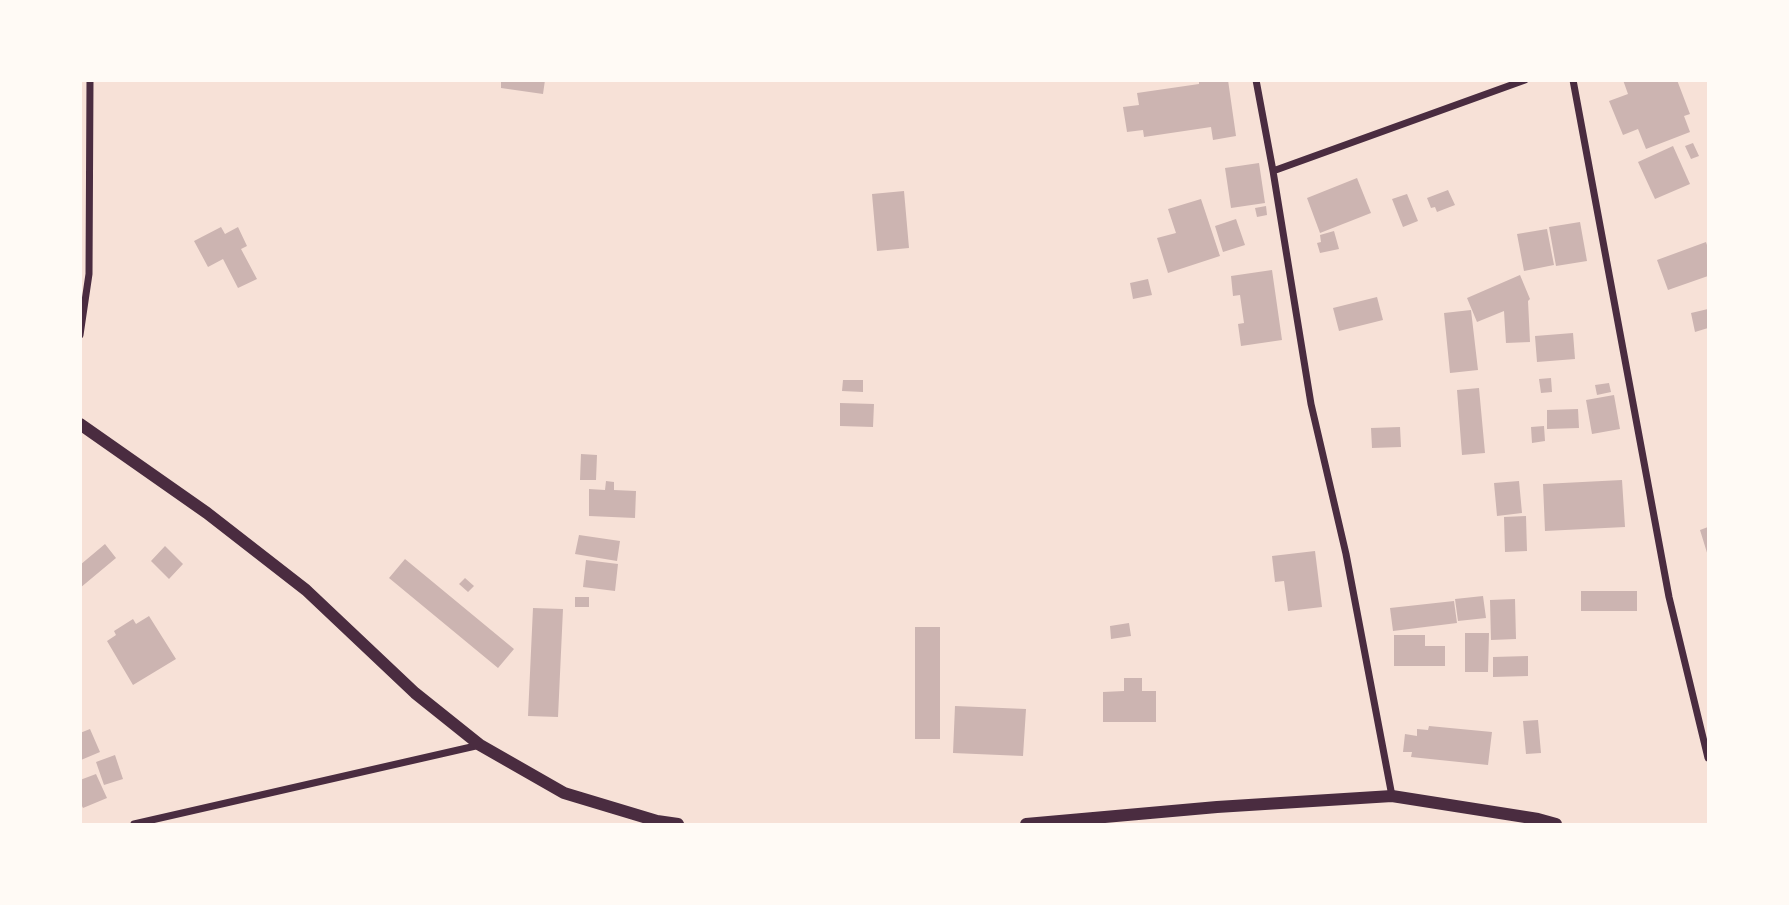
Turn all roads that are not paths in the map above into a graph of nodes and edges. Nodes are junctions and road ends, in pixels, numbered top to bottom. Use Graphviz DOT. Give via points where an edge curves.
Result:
graph roads {
  1 [pos="90,80"];
  2 [pos="1256,80"];
  3 [pos="1525,80"];
  4 [pos="1573,80"];
  5 [pos="1273,172"];
  6 [pos="80,335"];
  7 [pos="80,424"];
  8 [pos="480,745"];
  9 [pos="1709,758"];
  10 [pos="1392,796"];
  11 [pos="134,824"];
  12 [pos="678,824"];
  13 [pos="1026,824"];
  14 [pos="1556,824"];
  1 -- 6 [label="street" via="89,274"];
  2 -- 5 [label="street"];
  3 -- 5 [label="street"];
  4 -- 9 [label="street" via="1669,597"];
  5 -- 10 [label="street" via="1311,404 1346,554"];
  7 -- 8 [label="street" via="295,582 415,693"];
  8 -- 11 [label="street"];
  8 -- 12 [label="street" via="565,793"];
  10 -- 13 [label="street"];
  10 -- 14 [label="street"];
}
